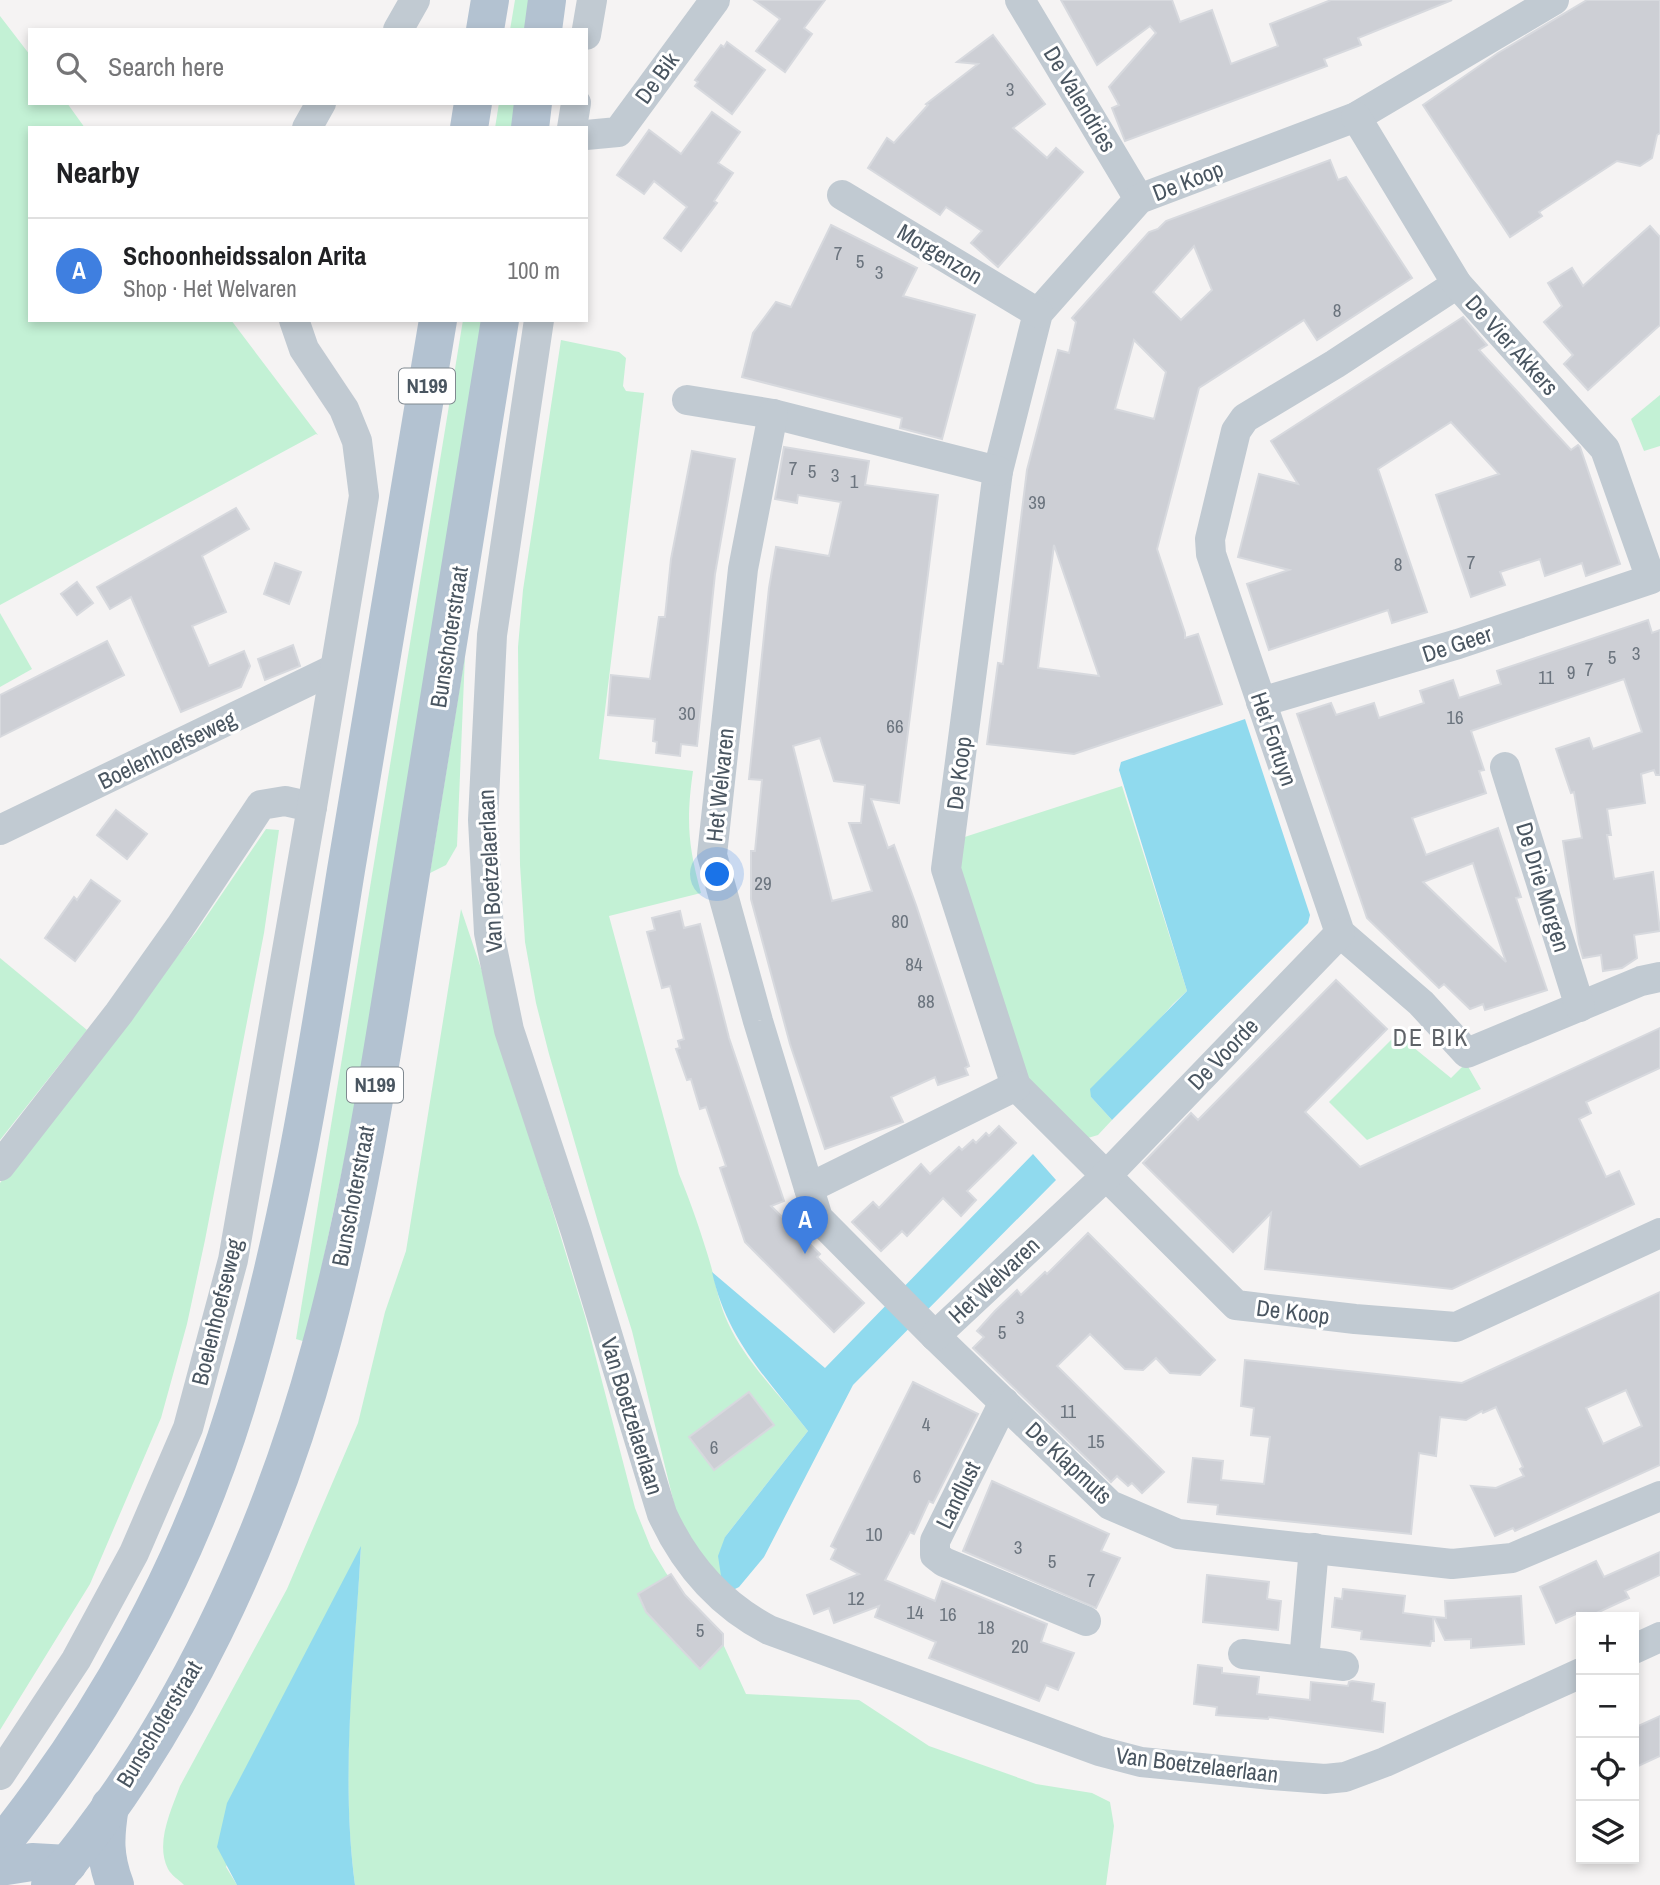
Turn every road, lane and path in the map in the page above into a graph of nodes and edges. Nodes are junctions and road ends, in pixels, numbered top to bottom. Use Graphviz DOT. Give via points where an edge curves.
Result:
graph roads {
  1 [pos="415,0"];
  2 [pos="490,0"];
  3 [pos="547,0"];
  4 [pos="592,0"];
  5 [pos="715,0"];
  6 [pos="1020,0"];
  7 [pos="1554,0"];
  8 [pos="399,28"];
  9 [pos="485,28"];
  10 [pos="543,28"];
  11 [pos="587,28"];
  12 [pos="320,105"];
  13 [pos="473,105"];
  14 [pos="533,105"];
  15 [pos="576,105"];
  16 [pos="1356,117"];
  17 [pos="308,126"];
  18 [pos="469,126"];
  19 [pos="530,126"];
  20 [pos="572,126"];
  21 [pos="588,135"];
  22 [pos="842,195"];
  23 [pos="1139,199"];
  24 [pos="1457,284"];
  25 [pos="1038,313"];
  26 [pos="295,322"];
  27 [pos="438,322"];
  28 [pos="500,322"];
  29 [pos="539,322"];
  30 [pos="687,400"];
  31 [pos="773,414"];
  32 [pos="998,471"];
  33 [pos="1650,579"];
  34 [pos="334,669"];
  35 [pos="1261,702"];
  36 [pos="1506,767"];
  37 [pos="312,807"];
  38 [pos="0,830"];
  39 [pos="1340,933"];
  40 [pos="1660,977"];
  41 [pos="1580,1007"];
  42 [pos="1016,1086"];
  43 [pos="0,1166"];
  44 [pos="1106,1176"];
  45 [pos="809,1188"];
  46 [pos="1660,1233"];
  47 [pos="935,1336"];
  48 [pos="1004,1402"];
  49 [pos="1660,1496"];
  50 [pos="1314,1548"];
  51 [pos="1086,1621"];
  52 [pos="1660,1637"];
  53 [pos="1639,1647"];
  54 [pos="1242,1654"];
  55 [pos="1304,1661"];
  56 [pos="1345,1666"];
  57 [pos="1577,1675"];
  58 [pos="0,1775"];
  59 [pos="110,1806"];
  60 [pos="0,1846"];
  61 [pos="0,1867"];
  62 [pos="59,1875"];
  63 [pos="114,1885"];
  1 -- 8 [label="street"];
  2 -- 9 [label="main road"];
  3 -- 10 [label="main road"];
  4 -- 11 [label="street"];
  5 -- 21 [label="street, De Bik" via="618,132"];
  6 -- 23 [label="street, De Valendries"];
  7 -- 16 [label="street, De Koop"];
  12 -- 17 [label="street"];
  13 -- 18 [label="main road"];
  14 -- 19 [label="main road"];
  15 -- 20 [label="street"];
  16 -- 23 [label="street, De Koop"];
  16 -- 24 [label="street, De Vier Akkers"];
  22 -- 25 [label="street, Morgenzon"];
  23 -- 25 [label="street, De Koop"];
  24 -- 33 [label="street, De Vier Akkers" via="1605,449"];
  24 -- 35 [label="street, Het Fortuyn" via="1245,418 1236,431 1210,539 1211,554"];
  25 -- 32 [label="street, De Koop"];
  26 -- 34 [label="street, Boelenhoefseweg" via="304,349 344,409 357,441 364,496"];
  27 -- 60 [label="main road, N199" via="323,1012 288,1208 262,1317 235,1410 164,1589 63,1763"];
  28 -- 59 [label="main road, Bunschoterstraat / N199" via="384,1037 321,1348 286,1461 225,1606 179,1696"];
  29 -- 57 [label="street, Van Boetzelaerlaan" via="492,635 483,820 489,933 509,1030 662,1514 681,1550 729,1605 769,1630 1099,1751 1141,1762 1345,1777"];
  30 -- 31 [label="street"];
  31 -- 32 [label="street"];
  31 -- 45 [label="street, Het Welvaren" via="743,569 712,855"];
  32 -- 42 [label="street, De Koop" via="946,869"];
  33 -- 35 [label="street, De Geer" via="1458,644"];
  34 -- 37 [label="street, Boelenhoefseweg"];
  34 -- 38 [label="street, Boelenhoefseweg"];
  35 -- 39 [label="street, Het Fortuyn"];
  36 -- 41 [label="street, De Drie Morgen"];
  37 -- 43 [label="street" via="285,801 261,805 119,1013"];
  37 -- 58 [label="street, Boelenhoefseweg" via="233,1260 188,1428 134,1553 76,1660"];
  39 -- 41 [label="street" via="1421,1003 1466,1053"];
  39 -- 44 [label="street, De Voorde"];
  40 -- 41 [label="street"];
  42 -- 44 [label="street, De Koop"];
  42 -- 45 [label="street"];
  44 -- 46 [label="street, De Koop" via="1236,1305 1355,1319 1456,1327"];
  44 -- 47 [label="street, Het Welvaren"];
  45 -- 47 [label="street, Het Welvaren" via="818,1218"];
  47 -- 48 [label="street, De Klapmuts"];
  48 -- 50 [label="street, De Klapmuts" via="1110,1504 1178,1534"];
  48 -- 51 [label="street, Landlust" via="935,1541 934,1555"];
  49 -- 50 [label="street, De Klapmuts" via="1512,1558 1452,1564"];
  50 -- 55 [label="street"];
  52 -- 53 [label="street"];
  54 -- 55 [label="street"];
  55 -- 56 [label="street"];
  59 -- 62 [label="main road, Bunschoterstraat / N199"];
  59 -- 63 [label="main road" via="107,1863"];
  61 -- 62 [label="main road" via="32,1862"];
}
